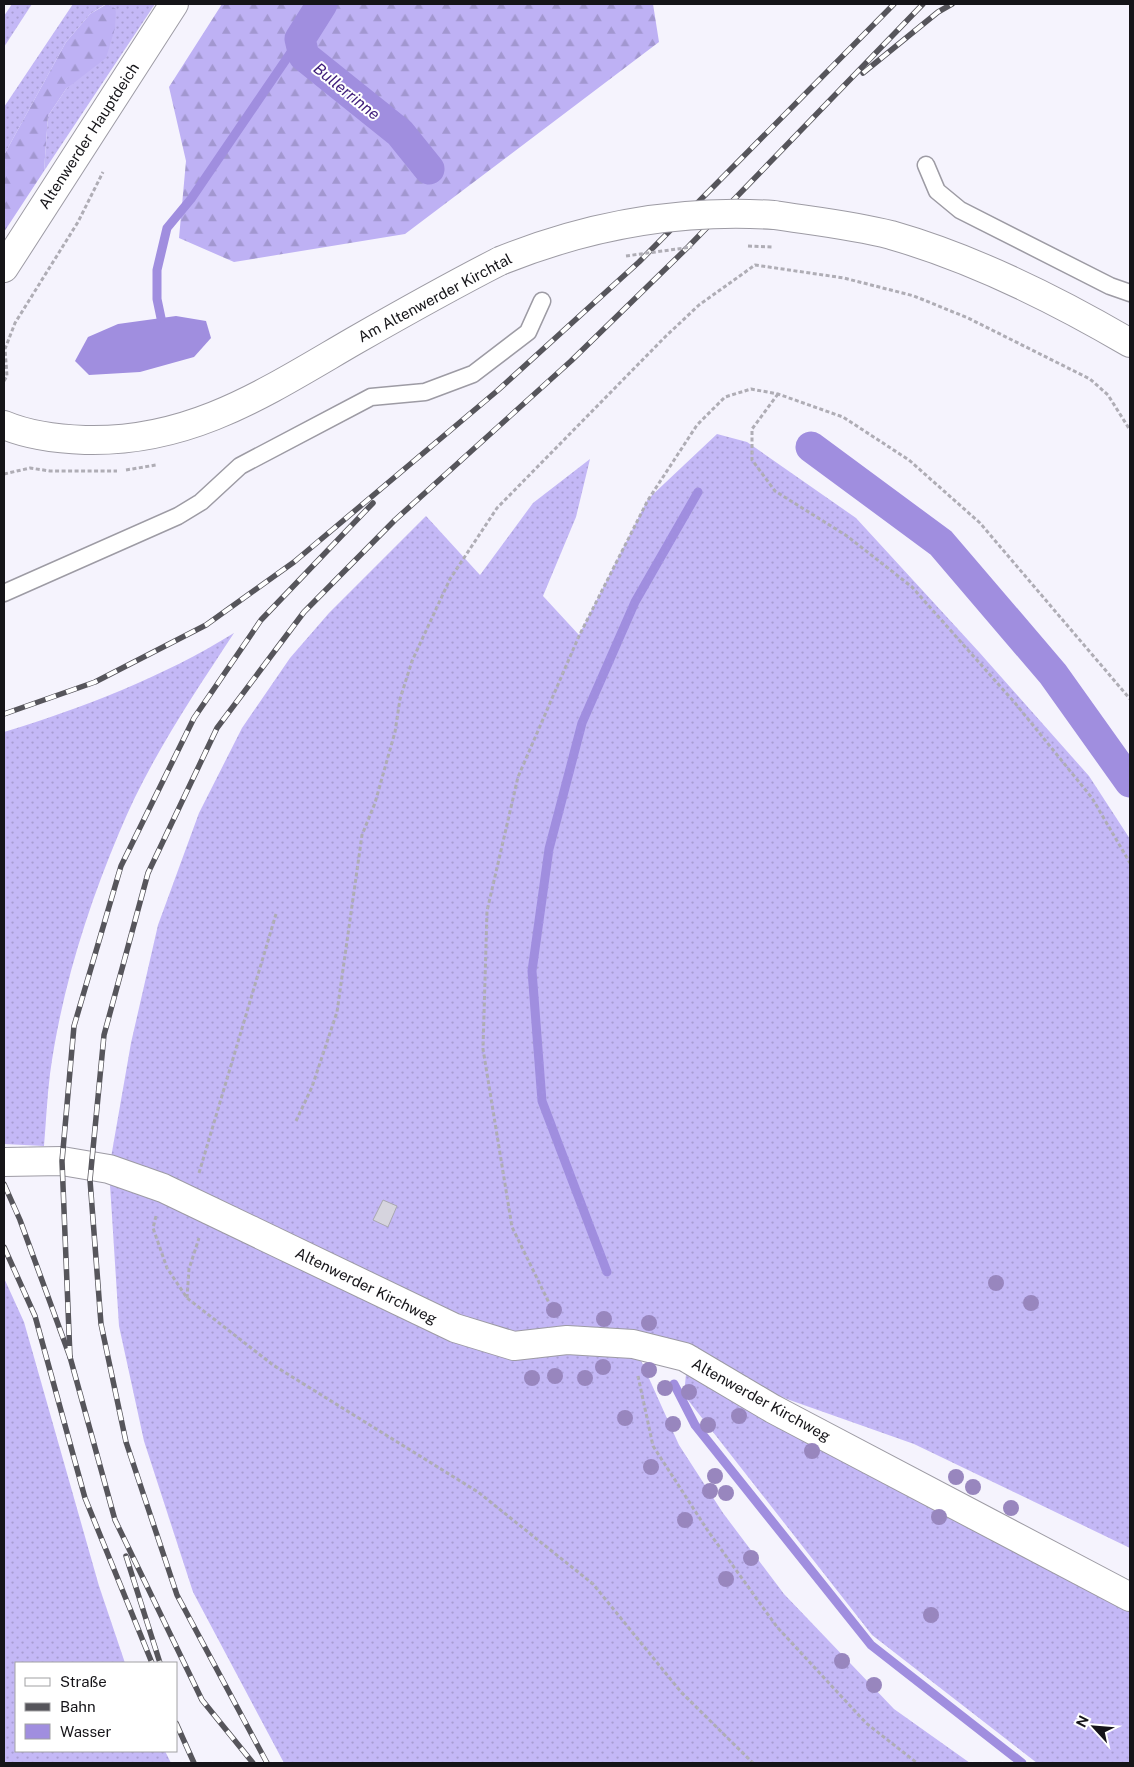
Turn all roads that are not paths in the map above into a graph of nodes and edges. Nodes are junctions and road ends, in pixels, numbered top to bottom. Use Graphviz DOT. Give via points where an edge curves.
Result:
graph roads {
  1 [pos="174,4"];
  2 [pos="926,165"];
  3 [pos="4,268"];
  4 [pos="1130,293"];
  5 [pos="542,301"];
  6 [pos="1130,343"];
  7 [pos="4,425"];
  8 [pos="4,594"];
  9 [pos="4,1162"];
  10 [pos="1130,1596"];
  1 -- 3 [label="street, Altenwerder Hauptdeich"];
  2 -- 4 [label="lane" via="937,191 960,210"];
  5 -- 8 [label="lane" via="528,332 473,374 425,392 371,397 240,466 201,502 178,516"];
  6 -- 7 [label="street, Am Altenwerder Kirchtal, bridge" via="1038,292 930,247 841,224 774,215 708,214 613,225 566,236 500,261 214,418 142,437 102,440 52,438 27,434"];
  9 -- 10 [label="street, Altenwerder Kirchweg" via="72,1163 109,1169 163,1188 455,1328 514,1346 567,1340 633,1344 685,1357 773,1409"];
}
